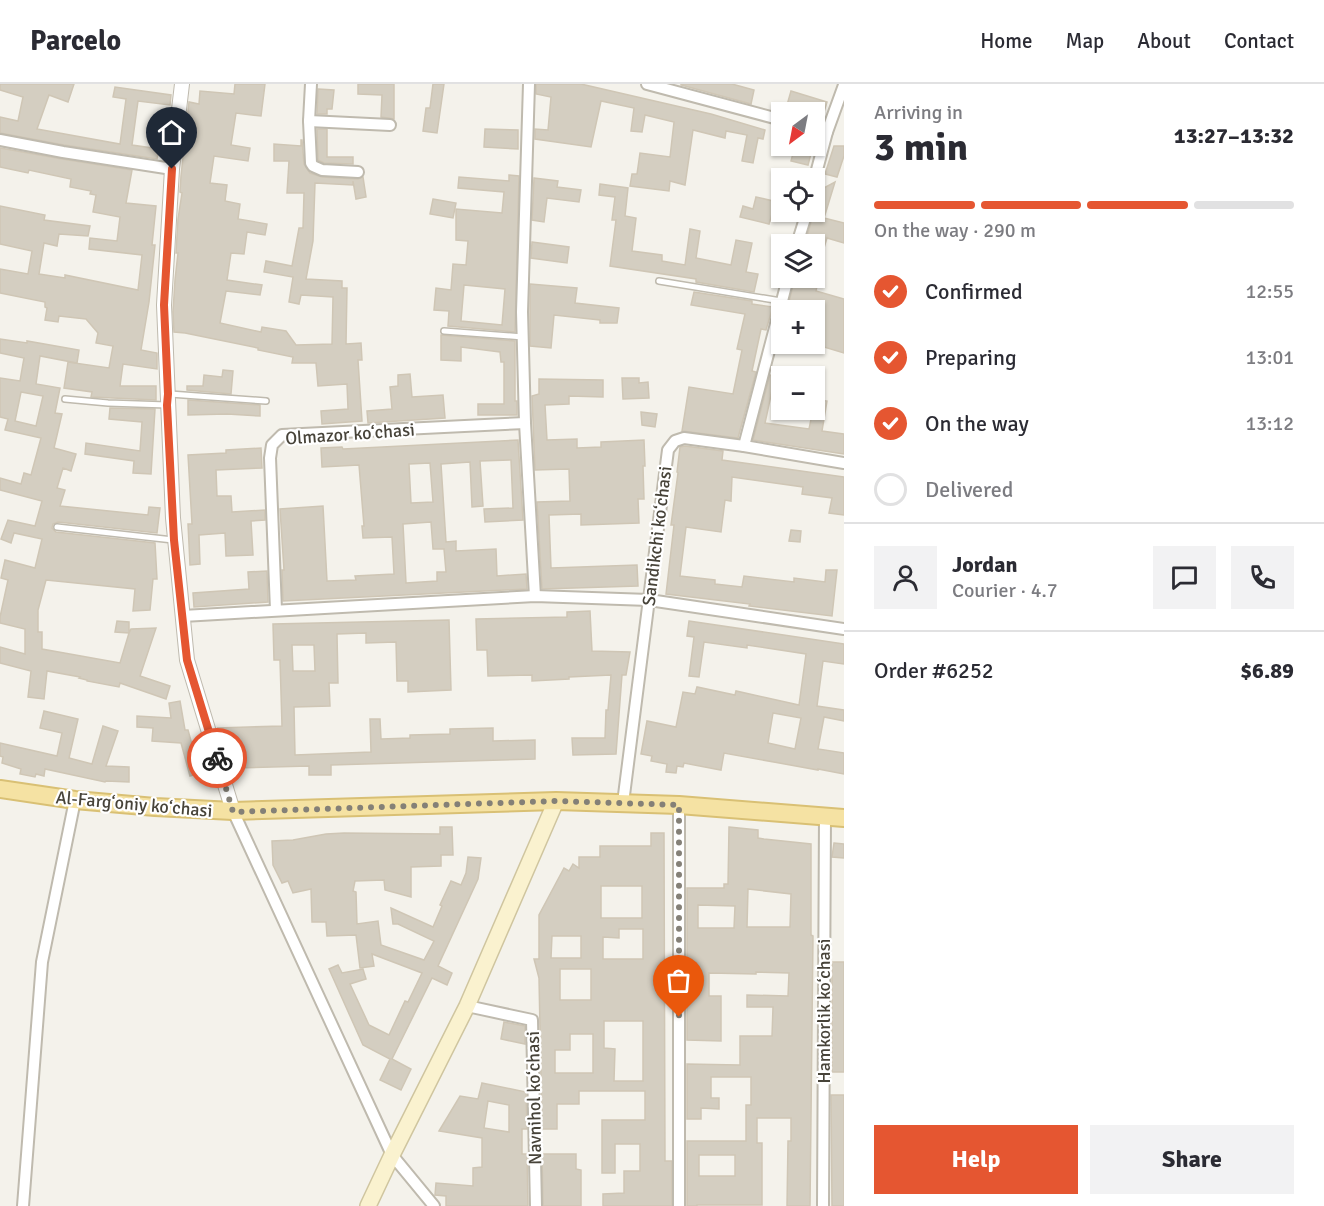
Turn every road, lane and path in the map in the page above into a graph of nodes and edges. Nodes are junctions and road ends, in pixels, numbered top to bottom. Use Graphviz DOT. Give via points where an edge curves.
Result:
graph roads {
  1 [pos="182,84"];
  2 [pos="310,84"];
  3 [pos="530,84"];
  4 [pos="647,84"];
  5 [pos="844,85"];
  6 [pos="771,117"];
  7 [pos="309,121"];
  8 [pos="390,125"];
  9 [pos="827,132"];
  10 [pos="0,140"];
  11 [pos="817,168"];
  12 [pos="172,169"];
  13 [pos="358,172"];
  14 [pos="659,281"];
  15 [pos="775,300"];
  16 [pos="444,331"];
  17 [pos="523,337"];
  18 [pos="771,340"];
  19 [pos="65,399"];
  20 [pos="167,400"];
  21 [pos="266,400"];
  22 [pos="525,423"];
  23 [pos="744,446"];
  24 [pos="844,463"];
  25 [pos="57,526"];
  26 [pos="174,540"];
  27 [pos="535,596"];
  28 [pos="649,600"];
  29 [pos="276,610"];
  30 [pos="183,616"];
  31 [pos="844,629"];
  32 [pos="0,789"];
  33 [pos="75,800"];
  34 [pos="556,801"];
  35 [pos="623,803"];
  36 [pos="679,805"];
  37 [pos="233,812"];
  38 [pos="825,816"];
  39 [pos="844,818"];
  40 [pos="467,1006"];
  41 [pos="392,1155"];
  42 [pos="23,1206"];
  43 [pos="368,1206"];
  44 [pos="434,1206"];
  45 [pos="536,1206"];
  46 [pos="679,1206"];
  47 [pos="823,1206"];
  1 -- 12 [label="street"];
  2 -- 7 [label="street"];
  3 -- 17 [label="street"];
  4 -- 6 [label="street"];
  5 -- 9 [label="street"];
  7 -- 8 [label="street"];
  7 -- 13 [label="street" via="313,166"];
  9 -- 11 [label="street"];
  10 -- 12 [label="street"];
  12 -- 20 [label="street" via="164,305"];
  14 -- 15 [label="lane"];
  16 -- 17 [label="lane"];
  17 -- 22 [label="street"];
  18 -- 23 [label="street"];
  19 -- 20 [label="lane" via="108,403"];
  20 -- 21 [label="lane"];
  20 -- 26 [label="street"];
  22 -- 27 [label="street"];
  22 -- 29 [label="street, Olmazor koʻchasi" via="282,435 272,445 270,458"];
  23 -- 24 [label="street, Sandikchi koʻchasi"];
  23 -- 28 [label="street, Sandikchi koʻchasi" via="684,438 668,450"];
  25 -- 26 [label="lane"];
  26 -- 30 [label="street"];
  27 -- 28 [label="street"];
  27 -- 29 [label="street"];
  28 -- 31 [label="street"];
  28 -- 35 [label="street, Sandikchi koʻchasi"];
  29 -- 30 [label="street"];
  30 -- 37 [label="street" via="187,660"];
  32 -- 33 [label="main road, Al-Fargʻoniy koʻchasi"];
  33 -- 37 [label="main road, Al-Fargʻoniy koʻchasi"];
  33 -- 42 [label="street" via="42,962"];
  34 -- 35 [label="main road, Al-Fargʻoniy koʻchasi"];
  34 -- 37 [label="main road, Al-Fargʻoniy koʻchasi"];
  34 -- 40 [label="main road"];
  35 -- 36 [label="main road, Al-Fargʻoniy koʻchasi"];
  36 -- 38 [label="main road, Al-Fargʻoniy koʻchasi"];
  36 -- 46 [label="street"];
  37 -- 41 [label="street"];
  38 -- 39 [label="main road, Al-Fargʻoniy koʻchasi"];
  38 -- 47 [label="street, Hamkorlik koʻchasi"];
  40 -- 41 [label="main road"];
  40 -- 45 [label="street, Navnihol koʻchasi" via="532,1020"];
  41 -- 43 [label="main road"];
  41 -- 44 [label="street"];
}
